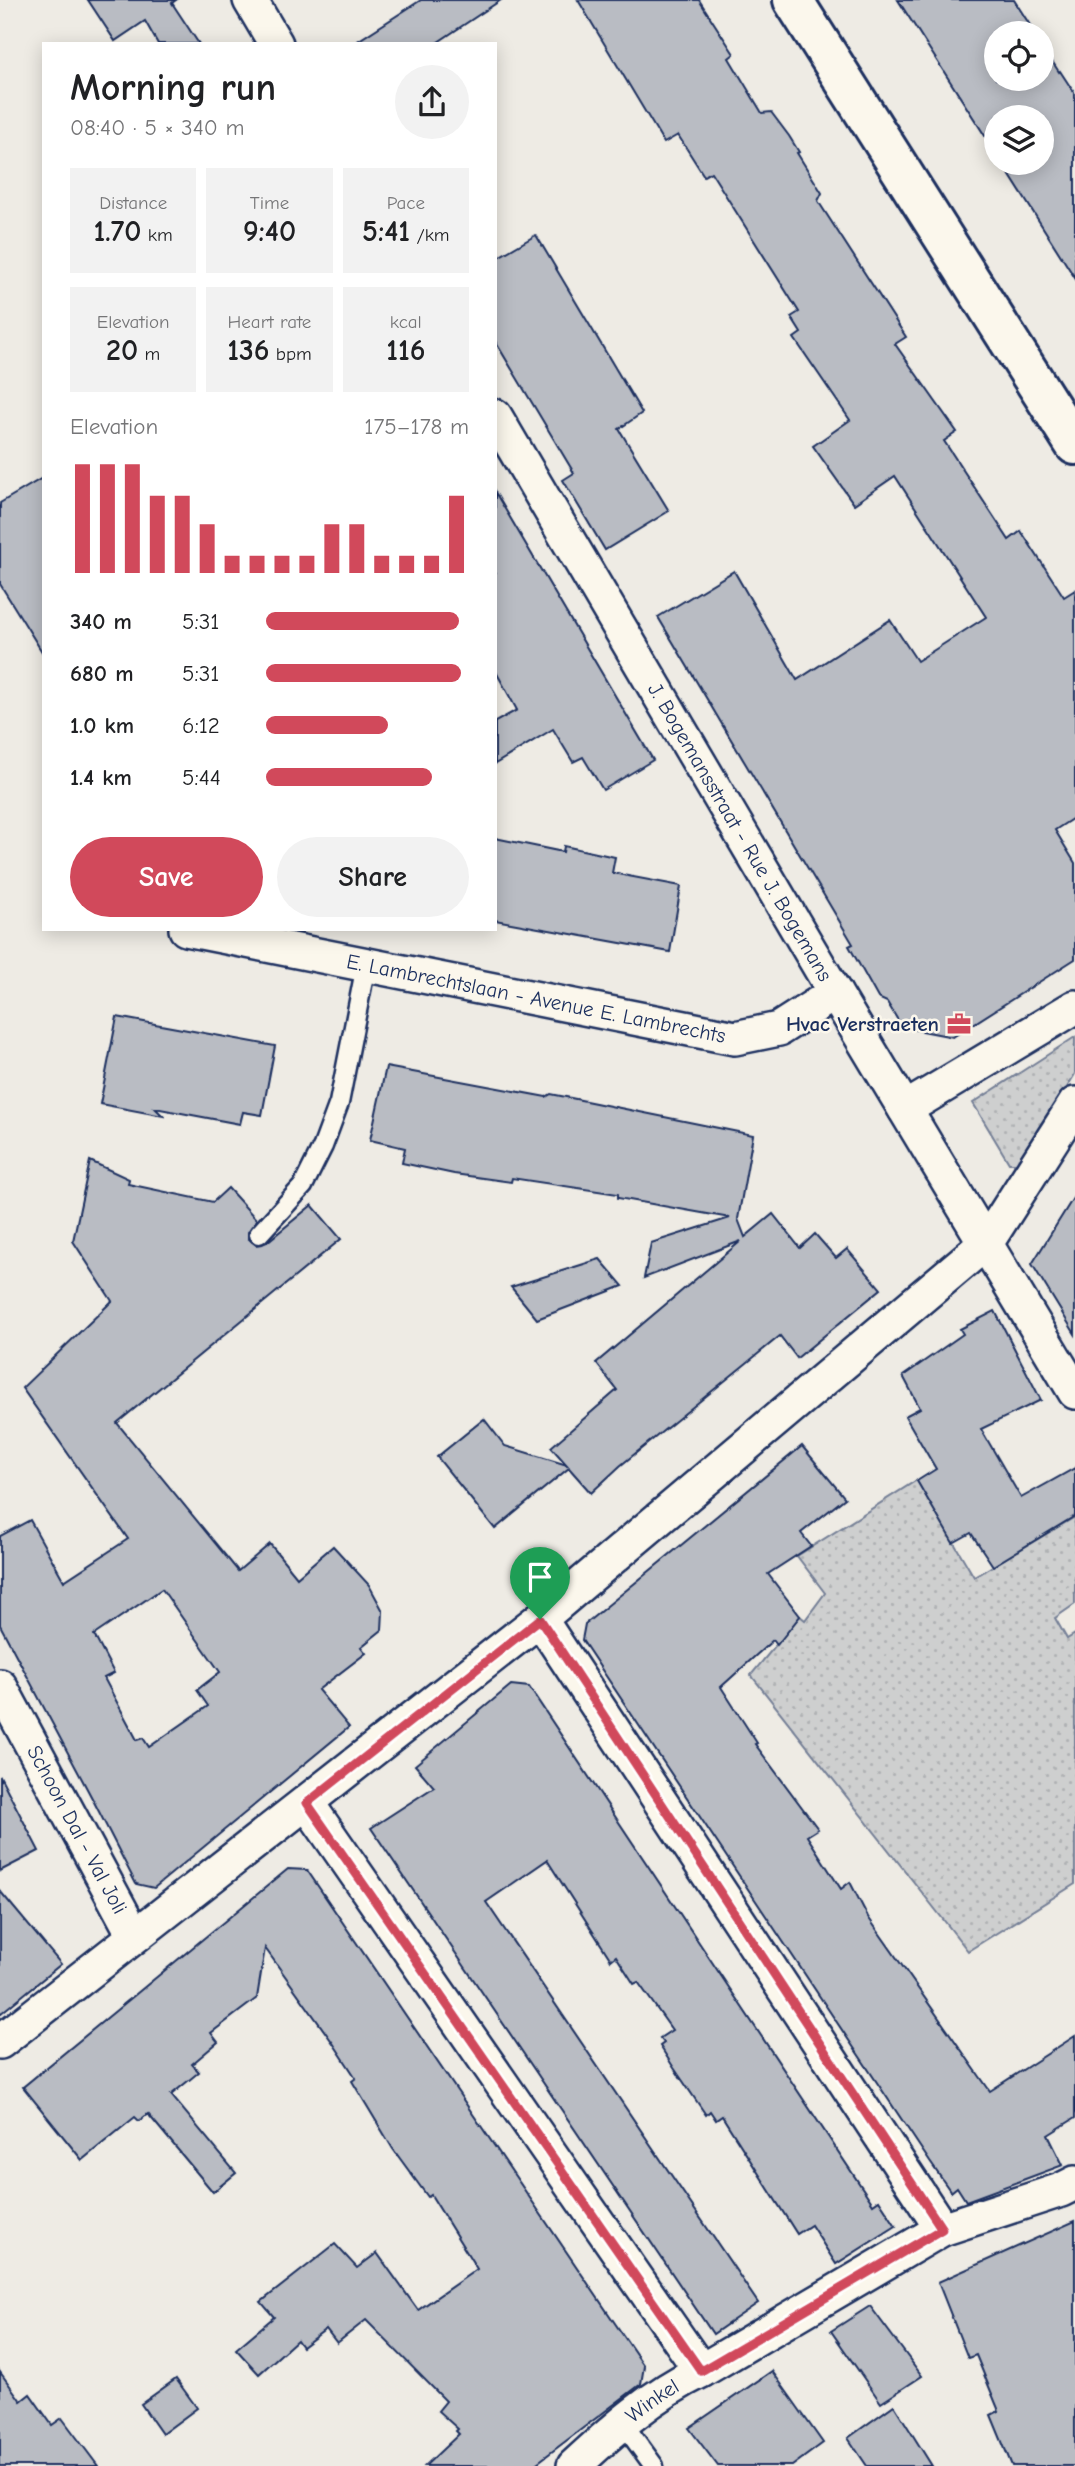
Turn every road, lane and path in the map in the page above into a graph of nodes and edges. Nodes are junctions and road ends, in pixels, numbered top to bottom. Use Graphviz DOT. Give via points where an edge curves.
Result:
graph roads {
  1 [pos="250,0"];
  2 [pos="793,0"];
  3 [pos="275,42"];
  4 [pos="497,419"];
  5 [pos="1075,445"];
  6 [pos="203,931"];
  7 [pos="366,965"];
  8 [pos="835,993"];
  9 [pos="1075,1007"];
  10 [pos="1075,1104"];
  11 [pos="905,1109"];
  12 [pos="259,1234"];
  13 [pos="986,1242"];
  14 [pos="1075,1392"];
  15 [pos="540,1619"];
  16 [pos="0,1686"];
  17 [pos="307,1803"];
  18 [pos="134,1935"];
  19 [pos="0,2042"];
  20 [pos="1075,2183"];
  21 [pos="942,2229"];
  22 [pos="701,2371"];
  23 [pos="622,2422"];
  24 [pos="574,2466"];
  25 [pos="654,2466"];
  1 -- 3 [label="street"];
  2 -- 5 [label="street"];
  4 -- 8 [label="street, J. Bogemansstraat - Rue J. Bogemans"];
  6 -- 7 [label="street, E. Lambrechtslaan - Avenue E. Lambrechts"];
  7 -- 8 [label="street, E. Lambrechtslaan - Avenue E. Lambrechts" via="735,1038 779,1029"];
  7 -- 12 [label="lane" via="339,1103 323,1146 303,1186"];
  8 -- 11 [label="street, J. Bogemansstraat - Rue J. Bogemans"];
  9 -- 11 [label="street"];
  10 -- 13 [label="street"];
  11 -- 13 [label="street, J. Bogemansstraat - Rue J. Bogemans"];
  13 -- 14 [label="street, J. Bogemansstraat - Rue J. Bogemans"];
  13 -- 15 [label="street"];
  15 -- 17 [label="street"];
  15 -- 21 [label="street"];
  16 -- 18 [label="street, Schoon Dal - Val Joli"];
  17 -- 18 [label="street"];
  17 -- 22 [label="street"];
  18 -- 19 [label="street"];
  20 -- 21 [label="street, Winkel"];
  21 -- 22 [label="street, Winkel"];
  22 -- 23 [label="street, Winkel" via="671,2386"];
  23 -- 24 [label="street, Winkel"];
  23 -- 25 [label="lane"];
}
